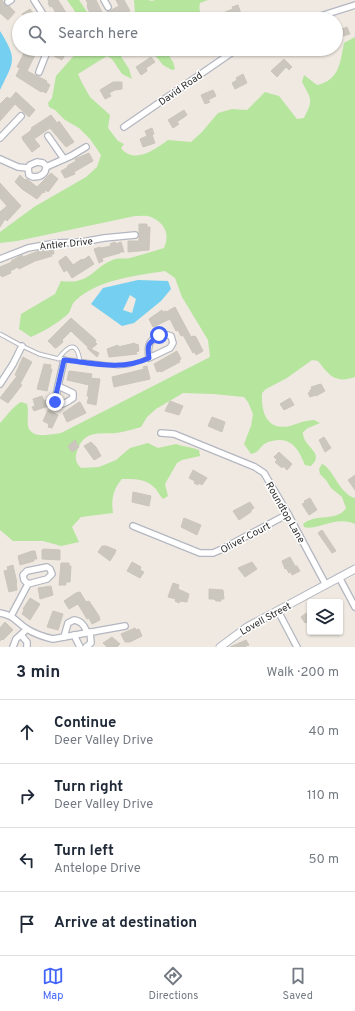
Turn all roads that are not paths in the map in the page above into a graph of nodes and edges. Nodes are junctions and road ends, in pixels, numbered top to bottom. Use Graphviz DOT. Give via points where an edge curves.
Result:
graph roads {
  1 [pos="34,0"];
  2 [pos="104,0"];
  3 [pos="355,5"];
  4 [pos="108,7"];
  5 [pos="42,12"];
  6 [pos="333,12"];
  7 [pos="45,56"];
  8 [pos="227,56"];
  9 [pos="39,72"];
  10 [pos="21,116"];
  11 [pos="124,127"];
  12 [pos="48,136"];
  13 [pos="0,138"];
  14 [pos="86,147"];
  15 [pos="0,159"];
  16 [pos="64,159"];
  17 [pos="46,167"];
  18 [pos="28,168"];
  19 [pos="135,235"];
  20 [pos="0,258"];
  21 [pos="0,334"];
  22 [pos="22,346"];
  23 [pos="149,358"];
  24 [pos="61,359"];
  25 [pos="80,362"];
  26 [pos="0,384"];
  27 [pos="58,386"];
  28 [pos="161,433"];
  29 [pos="288,514"];
  30 [pos="133,526"];
  31 [pos="355,569"];
  32 [pos="340,577"];
  33 [pos="28,584"];
  34 [pos="326,585"];
  35 [pos="355,607"];
  36 [pos="278,611"];
  37 [pos="0,613"];
  38 [pos="11,616"];
  39 [pos="125,626"];
  40 [pos="27,629"];
  41 [pos="88,632"];
  42 [pos="21,635"];
  43 [pos="74,635"];
  44 [pos="64,637"];
  45 [pos="13,647"];
  46 [pos="27,647"];
  47 [pos="80,647"];
  48 [pos="86,647"];
  49 [pos="220,647"];
  50 [pos="297,647"];
  1 -- 5 [label="street"];
  2 -- 4 [label="street"];
  3 -- 6 [label="street"];
  7 -- 9 [label="street"];
  8 -- 11 [label="street, David Road"];
  10 -- 13 [label="street"];
  12 -- 16 [label="street"];
  14 -- 16 [label="street"];
  15 -- 18 [label="street" via="18,167"];
  16 -- 17 [label="street"];
  17 -- 18 [label="street" via="43,163 37,162"];
  17 -- 18 [label="street" via="46,171 38,177 29,175"];
  19 -- 20 [label="street, Antler Drive" via="28,248"];
  21 -- 22 [label="lane"];
  22 -- 24 [label="lane" via="39,354"];
  22 -- 26 [label="street"];
  23 -- 23 [label="street" via="170,348 173,344 171,336 159,335 150,343 147,347"];
  23 -- 25 [label="lane" via="118,366"];
  24 -- 25 [label="lane"];
  24 -- 25 [label="lane" via="66,349 72,347 78,351"];
  24 -- 27 [label="street"];
  28 -- 29 [label="street, Roundtop Lane" via="174,434 255,467 264,473"];
  29 -- 30 [label="street, Oliver Court" via="213,553 200,553"];
  29 -- 34 [label="street, Roundtop Lane"];
  31 -- 32 [label="street, Lovell Street"];
  32 -- 34 [label="street, Lovell Street"];
  32 -- 35 [label="street"];
  33 -- 33 [label="street" via="47,579 52,574 50,569 47,567 27,571 24,580"];
  33 -- 38 [label="street"];
  34 -- 36 [label="street, Lovell Street"];
  36 -- 49 [label="street, Lovell Street" via="247,627"];
  36 -- 50 [label="street"];
  37 -- 38 [label="street"];
  38 -- 40 [label="street"];
  39 -- 41 [label="street"];
  40 -- 42 [label="street"];
  40 -- 44 [label="street" via="53,639"];
  41 -- 43 [label="street"];
  41 -- 44 [label="street" via="79,621 74,620 68,623"];
  41 -- 48 [label="street" via="91,643"];
  42 -- 45 [label="street"];
  42 -- 46 [label="street" via="27,642"];
  43 -- 44 [label="street"];
  43 -- 47 [label="street"];
}
